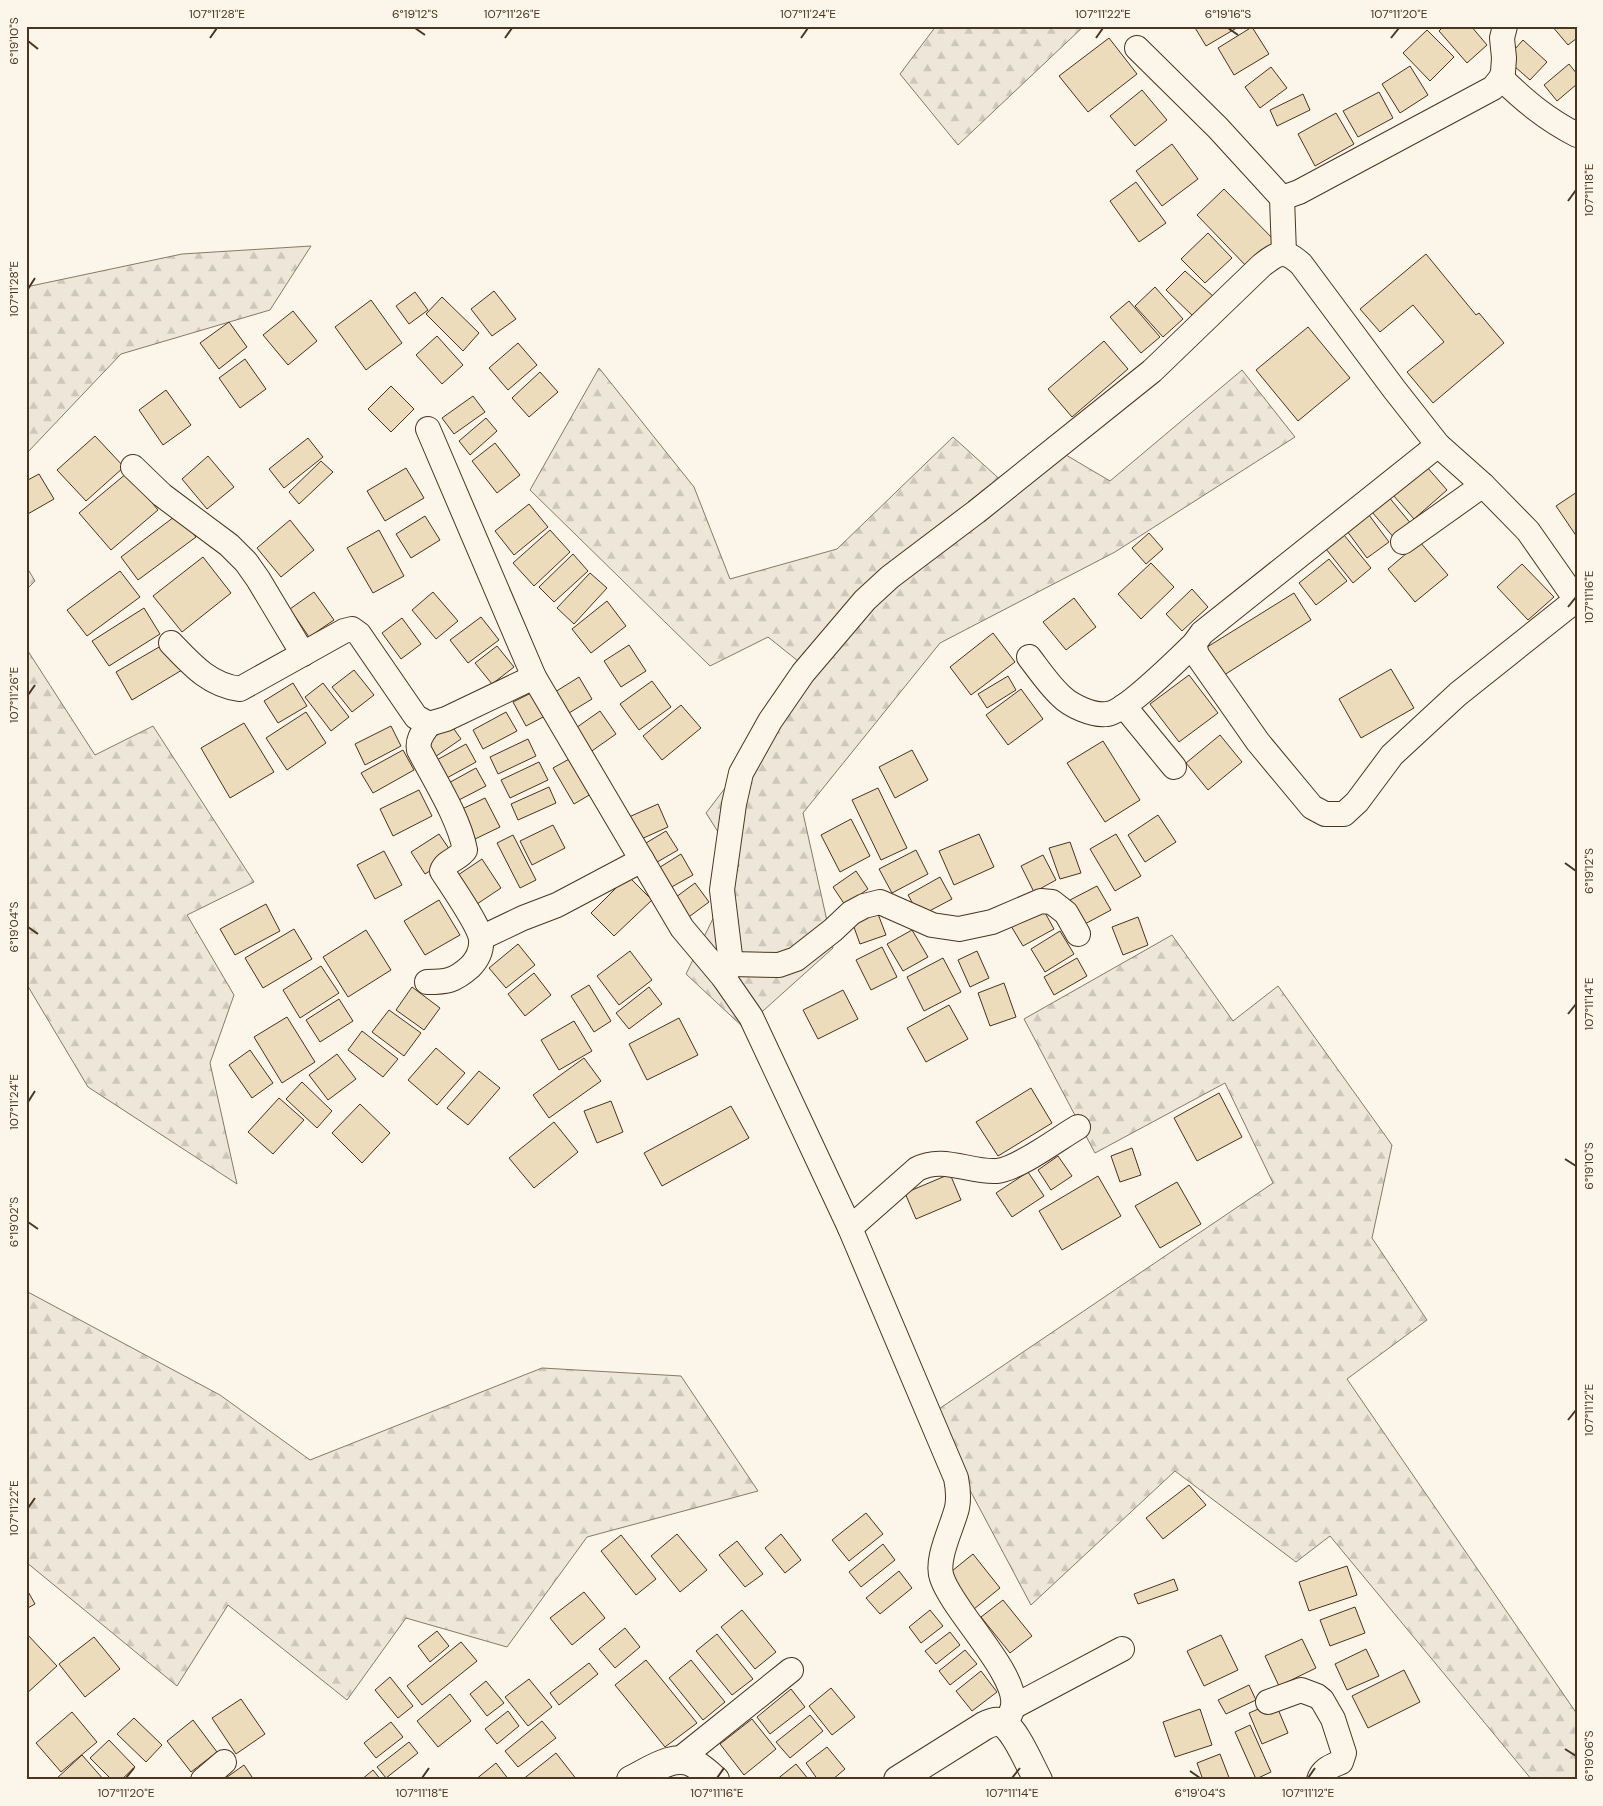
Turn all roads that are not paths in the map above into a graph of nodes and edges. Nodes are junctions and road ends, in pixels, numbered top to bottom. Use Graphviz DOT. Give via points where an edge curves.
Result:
graph roads {
  1 [pos="1504,26"];
  2 [pos="1137,48"];
  3 [pos="1501,78"];
  4 [pos="1577,135"];
  5 [pos="1282,198"];
  6 [pos="1284,253"];
  7 [pos="428,429"];
  8 [pos="1438,446"];
  9 [pos="133,467"];
  10 [pos="1483,485"];
  11 [pos="1403,542"];
  12 [pos="1576,601"];
  13 [pos="171,643"];
  14 [pos="1194,644"];
  15 [pos="303,654"];
  16 [pos="1029,657"];
  17 [pos="534,677"];
  18 [pos="1124,706"];
  19 [pos="429,724"];
  20 [pos="1174,767"];
  21 [pos="642,860"];
  22 [pos="1078,934"];
  23 [pos="481,938"];
  24 [pos="727,971"];
  25 [pos="427,982"];
  26 [pos="1078,1126"];
  27 [pos="850,1228"];
  28 [pos="1122,1649"];
  29 [pos="791,1670"];
  30 [pos="1268,1702"];
  31 [pos="1009,1715"];
  32 [pos="680,1759"];
  33 [pos="224,1762"];
  34 [pos="203,1780"];
  35 [pos="631,1780"];
  36 [pos="715,1780"];
  37 [pos="898,1780"];
  38 [pos="1038,1780"];
  39 [pos="1319,1780"];
  1 -- 3 [label="street"];
  2 -- 5 [label="street" via="1218,128"];
  3 -- 4 [label="street" via="1554,123"];
  3 -- 5 [label="street" via="1480,96"];
  5 -- 6 [label="street"];
  6 -- 8 [label="street" via="1302,264"];
  6 -- 24 [label="street" via="1262,265 1152,371 890,577 865,600 803,673 741,773 722,890"];
  7 -- 17 [label="street"];
  8 -- 10 [label="street"];
  8 -- 14 [label="street" via="1202,633"];
  9 -- 15 [label="street" via="162,495 229,545 246,562"];
  10 -- 11 [label="street"];
  10 -- 12 [label="street" via="1528,531"];
  12 -- 14 [label="street" via="1458,694 1392,755 1357,802 1344,814 1325,814 1312,807 1258,742 1197,655"];
  13 -- 15 [label="street" via="197,670 216,683 240,689"];
  14 -- 18 [label="street"];
  15 -- 19 [label="street" via="352,629 359,634 416,717"];
  16 -- 18 [label="street" via="1062,697 1076,705 1094,713 1108,714"];
  17 -- 19 [label="street"];
  17 -- 21 [label="street"];
  18 -- 20 [label="street"];
  19 -- 23 [label="street" via="420,737 419,750 447,803 465,850 442,871"];
  21 -- 23 [label="street" via="557,905"];
  21 -- 24 [label="street" via="682,928"];
  22 -- 24 [label="street" via="1066,913 1052,902 1041,901 992,922 958,929 932,925 880,902 851,913 796,959 779,965"];
  23 -- 25 [label="street" via="480,951 474,963 462,974 446,982"];
  24 -- 27 [label="street"];
  26 -- 27 [label="street" via="1004,1169 986,1171 954,1164 923,1166"];
  27 -- 31 [label="street" via="956,1478 957,1507 942,1556 941,1576 948,1593 1009,1685 1012,1696"];
  28 -- 31 [label="street"];
  29 -- 32 [label="street"];
  30 -- 39 [label="street" via="1301,1690 1322,1700 1334,1719 1344,1753 1341,1762 1325,1770"];
  31 -- 37 [label="street" via="1000,1722 984,1726"];
  31 -- 38 [label="street" via="1014,1733"];
  32 -- 35 [label="street"];
  32 -- 36 [label="street" via="694,1763"];
  33 -- 34 [label="street"];
}
